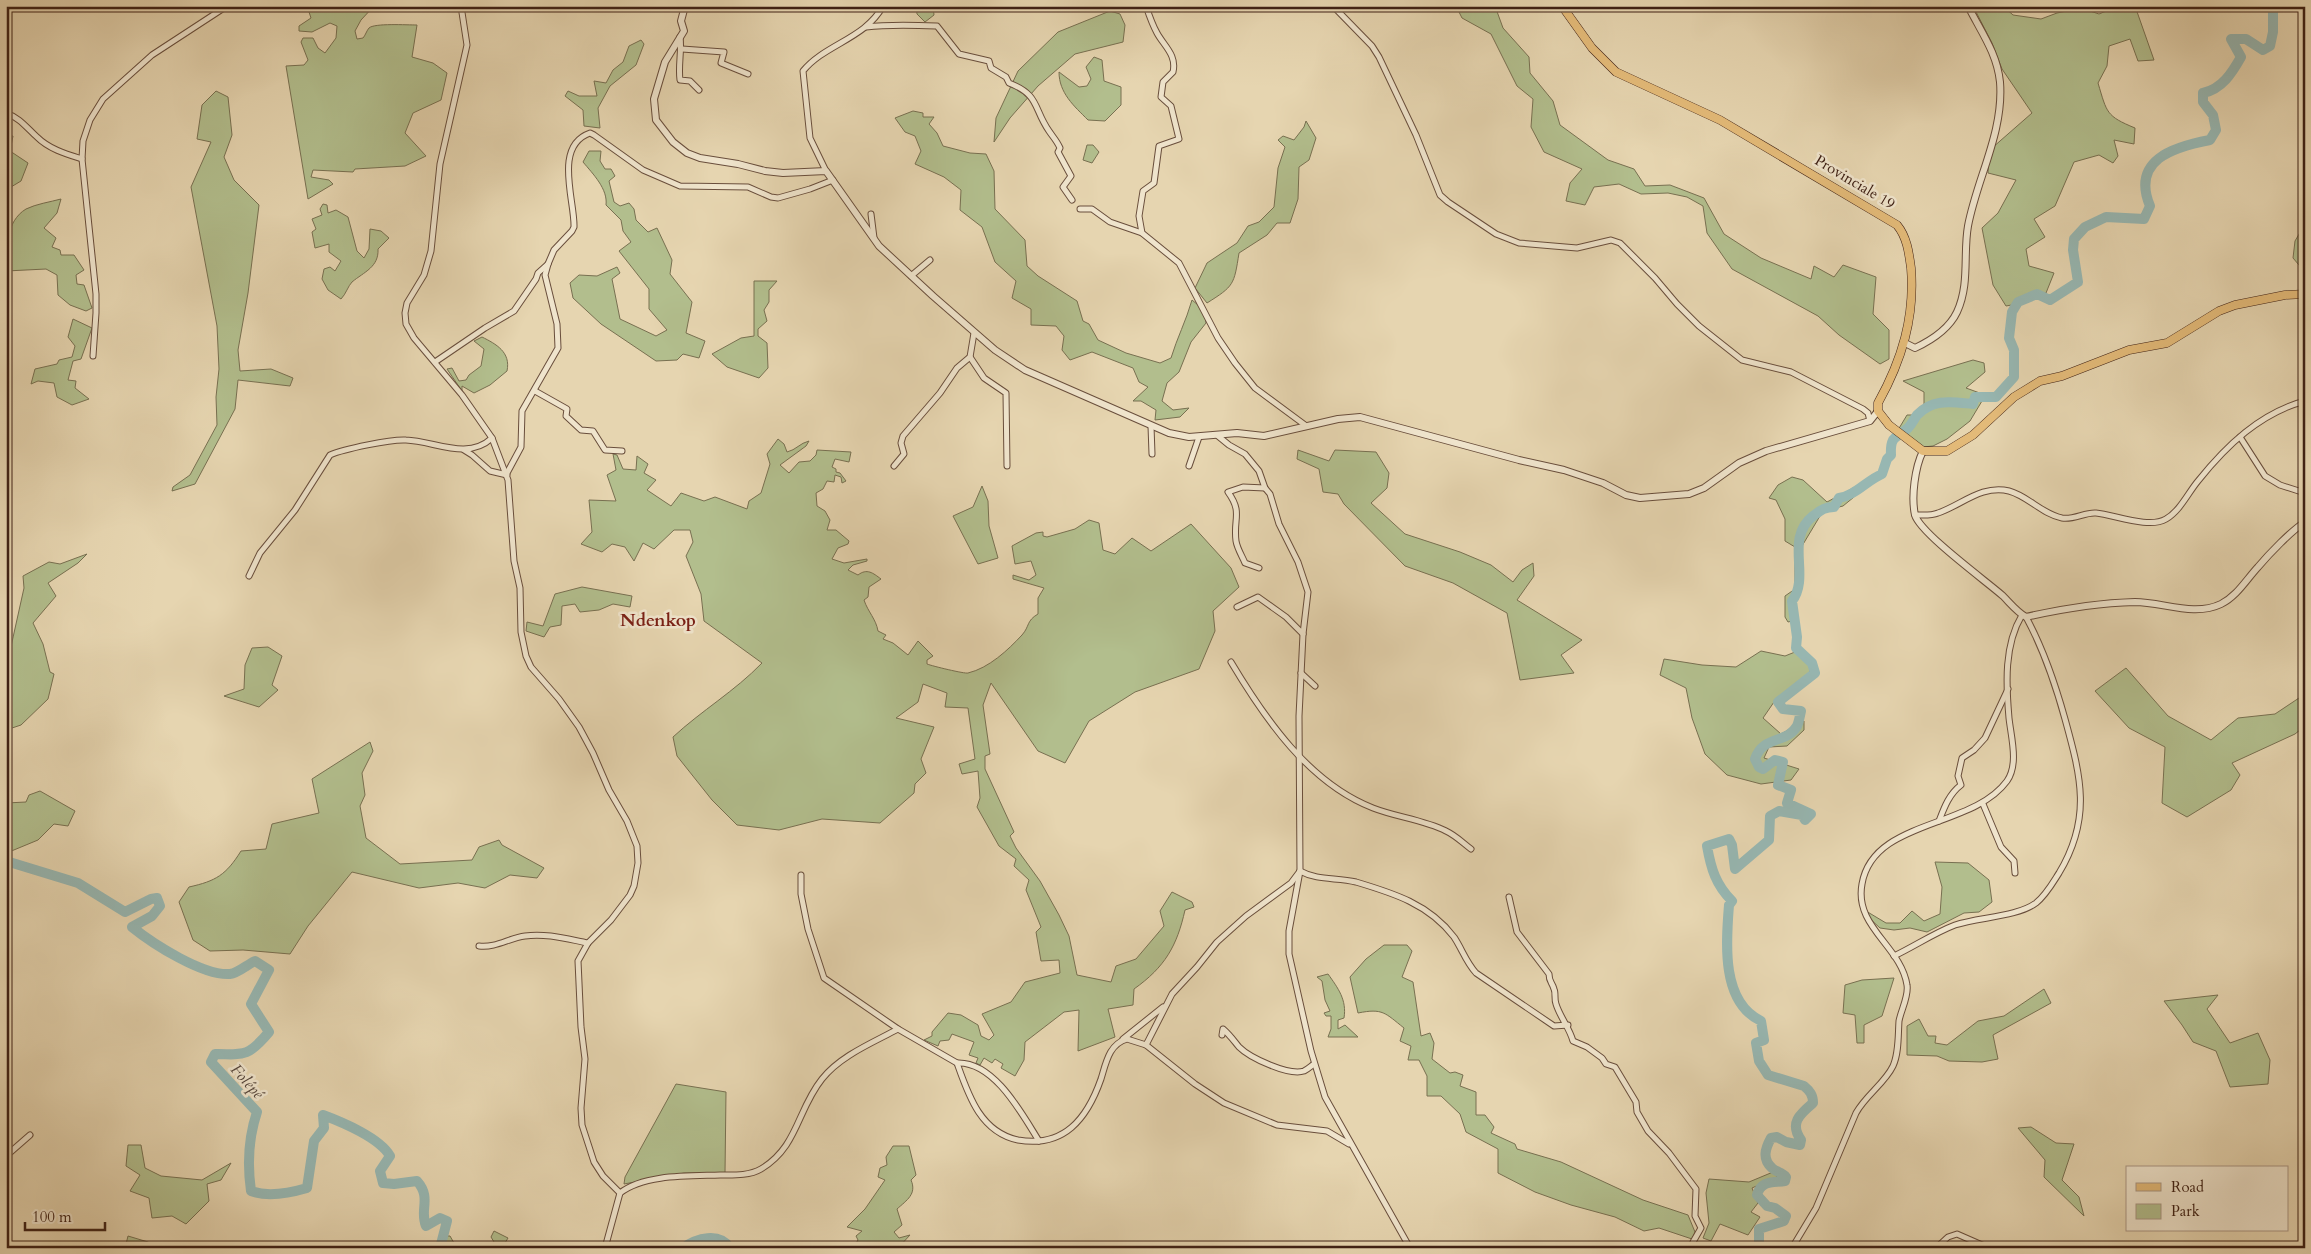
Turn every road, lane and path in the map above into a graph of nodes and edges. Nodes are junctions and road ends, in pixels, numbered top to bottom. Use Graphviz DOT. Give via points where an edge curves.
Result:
graph roads {
  1 [pos="227,6"];
  2 [pos="461,6"];
  3 [pos="685,6"];
  4 [pos="883,6"];
  5 [pos="1146,6"];
  6 [pos="1333,6"];
  7 [pos="1562,6"];
  8 [pos="1968,6"];
  9 [pos="866,27"];
  10 [pos="680,36"];
  11 [pos="682,49"];
  12 [pos="748,74"];
  13 [pos="699,90"];
  14 [pos="6,113"];
  15 [pos="82,159"];
  16 [pos="826,171"];
  17 [pos="834,180"];
  18 [pos="1072,200"];
  19 [pos="1080,209"];
  20 [pos="870,214"];
  21 [pos="1142,233"];
  22 [pos="874,239"];
  23 [pos="930,260"];
  24 [pos="548,264"];
  25 [pos="911,276"];
  26 [pos="2305,294"];
  27 [pos="974,333"];
  28 [pos="1905,343"];
  29 [pos="93,356"];
  30 [pos="970,356"];
  31 [pos="435,362"];
  32 [pos="535,391"];
  33 [pos="2305,401"];
  34 [pos="1878,412"];
  35 [pos="1870,421"];
  36 [pos="1151,426"];
  37 [pos="1304,426"];
  38 [pos="1218,436"];
  39 [pos="1199,437"];
  40 [pos="2240,437"];
  41 [pos="492,438"];
  42 [pos="463,450"];
  43 [pos="622,451"];
  44 [pos="1923,451"];
  45 [pos="1152,454"];
  46 [pos="894,466"];
  47 [pos="1007,466"];
  48 [pos="1190,466"];
  49 [pos="507,474"];
  50 [pos="1265,488"];
  51 [pos="2305,493"];
  52 [pos="1915,515"];
  53 [pos="2305,522"];
  54 [pos="1259,568"];
  55 [pos="249,576"];
  56 [pos="1237,607"];
  57 [pos="2024,616"];
  58 [pos="1303,634"];
  59 [pos="1231,662"];
  60 [pos="1301,673"];
  61 [pos="1315,686"];
  62 [pos="2008,689"];
  63 [pos="1301,758"];
  64 [pos="1983,804"];
  65 [pos="1939,821"];
  66 [pos="1471,849"];
  67 [pos="1300,871"];
  68 [pos="2015,873"];
  69 [pos="801,875"];
  70 [pos="1509,898"];
  71 [pos="588,943"];
  72 [pos="479,946"];
  73 [pos="1894,956"];
  74 [pos="1165,1006"];
  75 [pos="1568,1025"];
  76 [pos="898,1029"];
  77 [pos="1222,1035"];
  78 [pos="1121,1041"];
  79 [pos="1146,1045"];
  80 [pos="958,1062"];
  81 [pos="1314,1064"];
  82 [pos="30,1135"];
  83 [pos="1039,1141"];
  84 [pos="1350,1144"];
  85 [pos="6,1156"];
  86 [pos="620,1192"];
  87 [pos="606,1248"];
  88 [pos="1410,1248"];
  89 [pos="1693,1248"];
  90 [pos="1792,1248"];
  91 [pos="1936,1248"];
  92 [pos="1989,1248"];
  1 -- 15 [label="street" via="152,55 103,99 86,130"];
  2 -- 31 [label="street" via="467,45 440,164 431,251 424,275 405,313 408,329"];
  3 -- 10 [label="street" via="681,22 684,31"];
  4 -- 9 [label="street"];
  5 -- 21 [label="street" via="1174,63 1174,72 1163,82 1162,97 1171,106 1179,139 1159,146 1154,183 1143,191 1139,216"];
  6 -- 35 [label="street" via="1379,57 1443,198 1496,234 1519,243 1577,248 1611,240 1620,243 1699,326 1742,360 1791,372 1857,405 1866,411"];
  7 -- 28 [label="main road, Provinciale 19" via="1592,48 1616,72 1720,120 1897,224 1908,247 1911,277 1911,309"];
  8 -- 28 [label="street" via="1990,44 1998,71 2000,93 1995,130 1968,226 1965,287 1958,312 1946,329 1923,344 1915,348"];
  9 -- 16 [label="street" via="816,59 803,72 810,138"];
  9 -- 18 [label="street" via="893,23 937,26 959,54 989,61 991,68 1006,77 1009,83 1024,89 1036,102 1060,148 1058,152 1071,176 1063,187"];
  10 -- 11 [label="street"];
  10 -- 16 [label="street" via="666,62 653,106 663,131 680,148 700,158 773,172"];
  11 -- 12 [label="street" via="724,52 721,62"];
  11 -- 13 [label="street" via="680,80 690,81"];
  14 -- 15 [label="street" via="21,120 51,147"];
  15 -- 29 [label="street" via="96,313"];
  16 -- 17 [label="street"];
  17 -- 22 [label="street"];
  17 -- 24 [label="street" via="778,198 748,187 680,186 642,170 594,135 587,134 575,147 568,165 574,227 554,250"];
  19 -- 21 [label="street" via="1092,209 1110,222"];
  20 -- 22 [label="street"];
  21 -- 37 [label="street" via="1178,263 1218,338 1255,388"];
  22 -- 25 [label="street"];
  23 -- 25 [label="street"];
  24 -- 31 [label="street" via="538,272 514,311"];
  24 -- 32 [label="street" via="546,281 557,324 558,348"];
  25 -- 27 [label="street"];
  26 -- 44 [label="main road" via="2235,305 2167,343 2129,350 2062,376 2040,381 2014,397 1974,435 1947,451"];
  27 -- 30 [label="street"];
  27 -- 36 [label="street" via="1025,370"];
  28 -- 34 [label="main road, Provinciale 19" via="1878,403"];
  30 -- 46 [label="street" via="903,436 904,454"];
  30 -- 47 [label="street" via="984,378 1006,393"];
  31 -- 41 [label="street"];
  32 -- 43 [label="street" via="567,409 566,416 581,430 594,431 605,450"];
  32 -- 49 [label="street" via="522,411 521,447"];
  33 -- 40 [label="street" via="2271,414"];
  34 -- 35 [label="street"];
  34 -- 44 [label="main road" via="1889,425"];
  35 -- 37 [label="street" via="1766,451 1739,463 1710,484 1689,494 1655,498 1626,495 1564,470 1369,418 1351,417"];
  36 -- 39 [label="street" via="1177,436"];
  36 -- 45 [label="street"];
  37 -- 38 [label="street" via="1264,436 1237,433"];
  38 -- 39 [label="street"];
  38 -- 50 [label="street" via="1245,454"];
  39 -- 48 [label="street"];
  40 -- 51 [label="street" via="2265,476"];
  40 -- 52 [label="street" via="2198,481 2174,513 2160,522 2096,513 2063,518 2009,491 2000,490 1966,499 1938,513"];
  41 -- 42 [label="street" via="481,446"];
  41 -- 49 [label="street"];
  42 -- 49 [label="street" via="490,471"];
  42 -- 55 [label="street" via="403,440 330,455 295,510 260,552"];
  44 -- 52 [label="street" via="1916,472"];
  49 -- 71 [label="street" via="526,656 588,744 627,821 639,854 630,895"];
  50 -- 54 [label="street" via="1243,487 1228,492 1238,513 1236,543 1245,563"];
  50 -- 58 [label="street" via="1308,592"];
  52 -- 57 [label="street" via="1938,542"];
  53 -- 57 [label="street" via="2229,599 2214,607 2197,609 2122,603"];
  56 -- 58 [label="street" via="1258,597"];
  57 -- 62 [label="street" via="2014,629 2011,641"];
  57 -- 73 [label="street" via="2052,674 2078,765 2080,812 2073,843 2046,894 2035,904 1956,925"];
  58 -- 60 [label="street"];
  59 -- 63 [label="street" via="1264,713"];
  60 -- 61 [label="street"];
  60 -- 63 [label="street"];
  62 -- 64 [label="street" via="2012,768 2009,779"];
  62 -- 65 [label="street" via="1985,738 1962,758 1958,776 1961,784 1943,807"];
  63 -- 66 [label="street" via="1331,785 1372,808 1446,831"];
  63 -- 67 [label="street"];
  64 -- 65 [label="street"];
  64 -- 68 [label="street" via="1998,841 2014,861"];
  65 -- 73 [label="street" via="1902,836 1883,849 1865,871 1861,896 1864,911 1869,925"];
  67 -- 74 [label="street" via="1291,883 1217,942"];
  67 -- 75 [label="street" via="1313,877 1349,880 1406,898 1451,934 1476,973 1554,1026"];
  67 -- 81 [label="street" via="1289,931 1289,954"];
  69 -- 76 [label="street" via="808,929 824,978"];
  70 -- 75 [label="street" via="1518,932 1549,974 1549,982 1555,989 1555,1002"];
  71 -- 72 [label="street" via="541,935 522,936 490,947"];
  71 -- 86 [label="street" via="578,961 585,1059 582,1120 592,1158 603,1176"];
  73 -- 90 [label="street" via="1908,988 1893,1066 1863,1100 1816,1208"];
  74 -- 78 [label="street"];
  74 -- 79 [label="street"];
  75 -- 89 [label="street" via="1573,1040 1587,1047 1606,1064 1616,1067 1648,1131 1696,1189 1695,1216 1700,1228"];
  76 -- 80 [label="street"];
  76 -- 86 [label="street" via="826,1074 808,1101 792,1139 777,1157 759,1170 734,1175 661,1179 636,1184"];
  77 -- 81 [label="street" via="1223,1030 1251,1056 1288,1072 1306,1070"];
  78 -- 79 [label="street" via="1132,1040"];
  78 -- 83 [label="street" via="1111,1050 1081,1117 1058,1137"];
  79 -- 84 [label="street" via="1224,1103 1277,1125 1327,1132"];
  80 -- 83 [label="street" via="980,1067 997,1083 1016,1104"];
  80 -- 83 [label="street" via="970,1099 993,1129 1011,1138"];
  81 -- 84 [label="street" via="1325,1098"];
  82 -- 85 [label="street"];
  84 -- 88 [label="street"];
  86 -- 87 [label="street"];
  91 -- 92 [label="street" via="1956,1234"];
}
